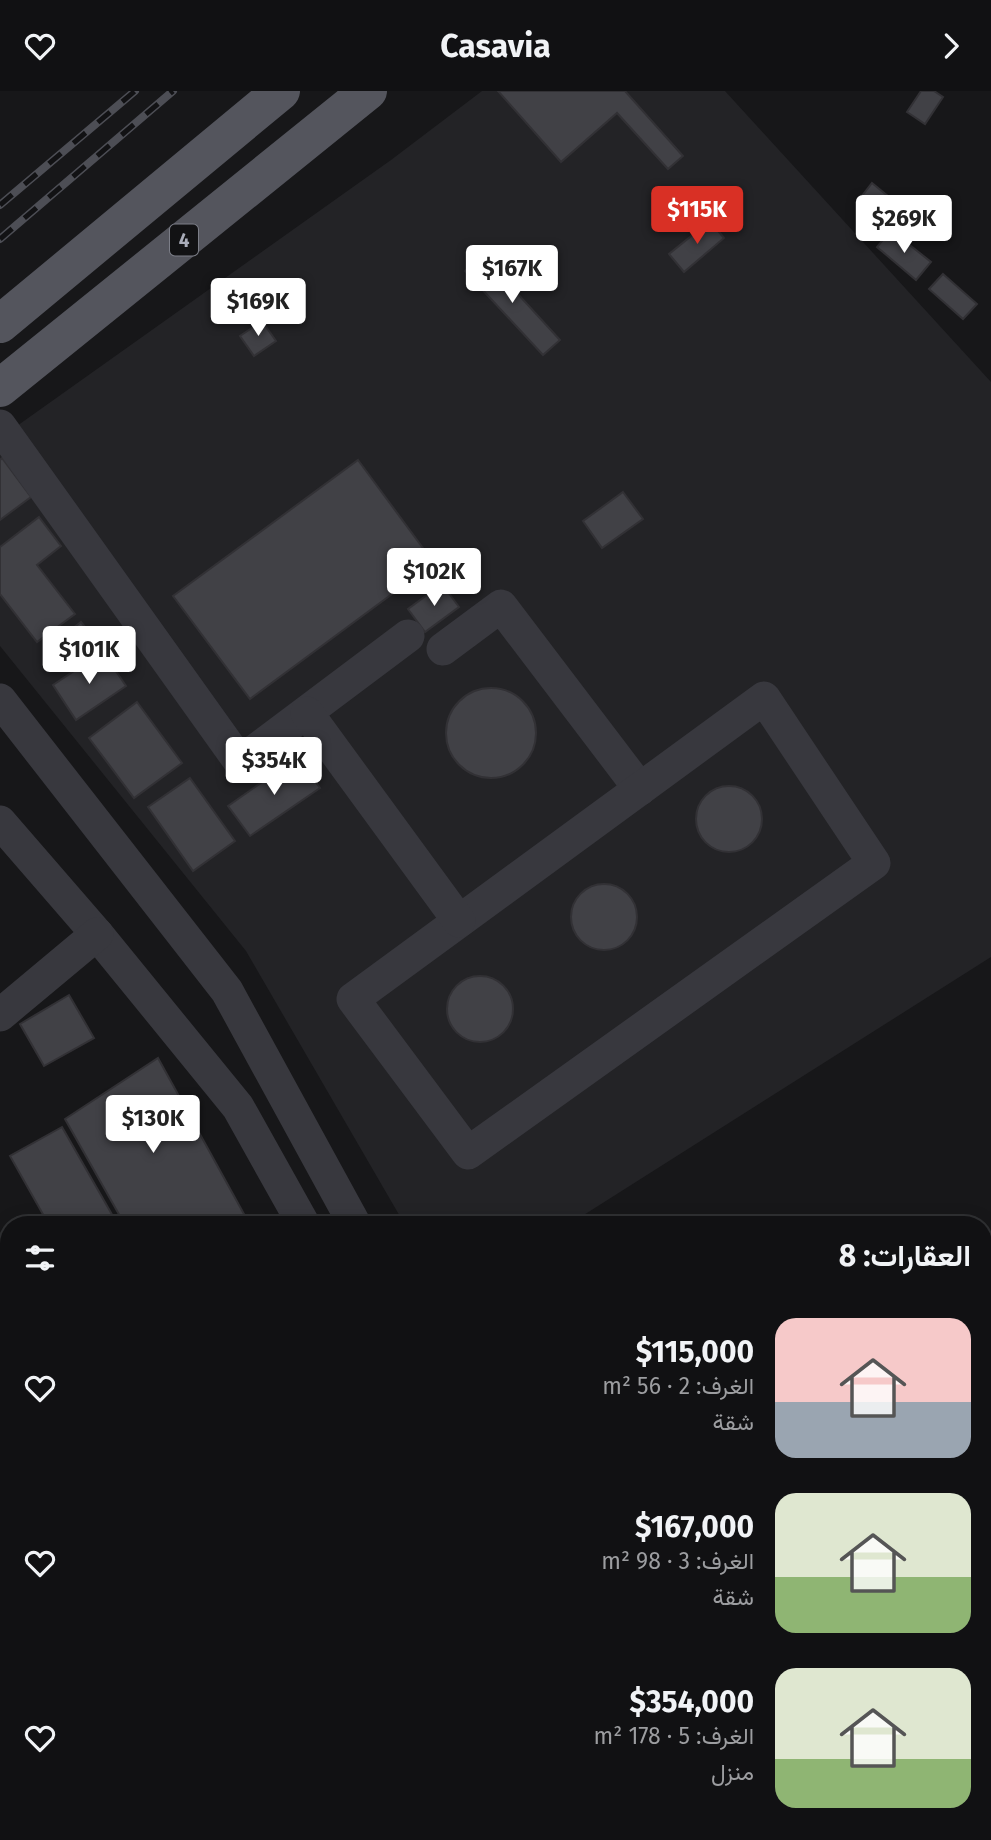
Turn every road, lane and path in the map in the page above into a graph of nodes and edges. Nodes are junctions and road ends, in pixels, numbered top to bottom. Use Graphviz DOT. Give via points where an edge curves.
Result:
graph roads {
  1 [pos="281,91"];
  2 [pos="368,91"];
  3 [pos="0,324"];
  4 [pos="0,388"];
  5 [pos="0,426"];
  6 [pos="408,636"];
  7 [pos="443,649"];
  8 [pos="0,700"];
  9 [pos="307,713"];
  10 [pos="640,789"];
  11 [pos="0,822"];
  12 [pos="459,921"];
  13 [pos="97,934"];
  14 [pos="0,1015"];
  15 [pos="299,1216"];
  16 [pos="350,1216"];
  1 -- 3 [label="main road"];
  2 -- 4 [label="main road, 4"];
  5 -- 9 [label="street" via="240,762"];
  6 -- 9 [label="street"];
  7 -- 10 [label="street" via="501,606"];
  8 -- 16 [label="street" via="227,991"];
  9 -- 12 [label="street"];
  10 -- 12 [label="street"];
  10 -- 12 [label="street" via="764,698 874,863 468,1153 353,999"];
  11 -- 13 [label="street"];
  13 -- 14 [label="street"];
  13 -- 15 [label="street" via="238,1107"];
}
